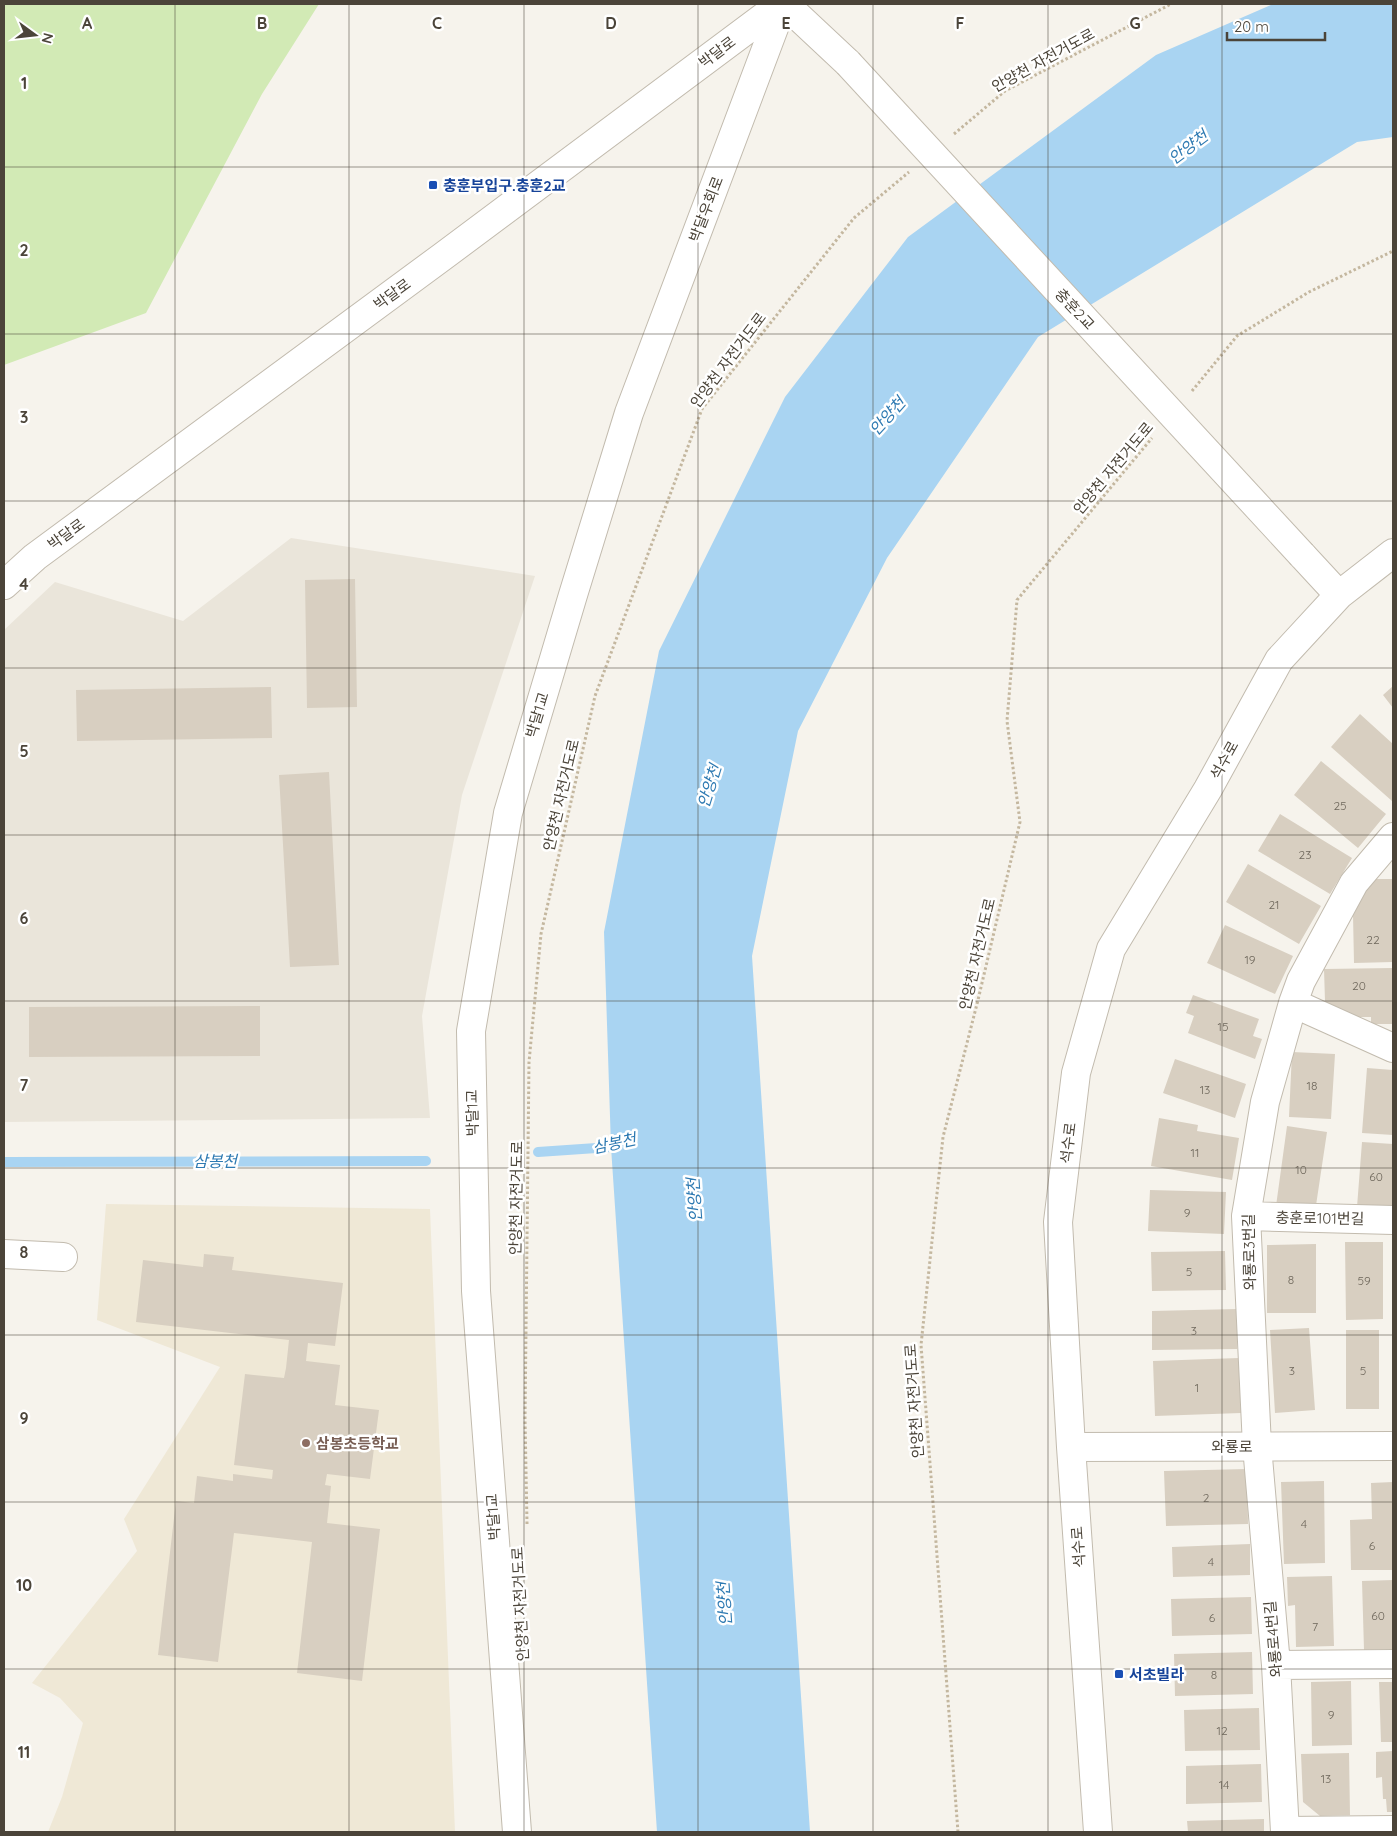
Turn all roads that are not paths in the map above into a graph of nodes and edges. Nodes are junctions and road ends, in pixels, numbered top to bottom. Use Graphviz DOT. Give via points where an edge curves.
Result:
graph roads {
  1 [pos="783,4"];
  2 [pos="629,414"];
  3 [pos="1393,553"];
  4 [pos="4,586"];
  5 [pos="1339,595"];
  6 [pos="1393,837"];
  7 [pos="1293,1003"];
  8 [pos="1393,1048"];
  9 [pos="1246,1216"];
  10 [pos="1393,1220"];
  11 [pos="4,1254"];
  12 [pos="63,1258"];
  13 [pos="1257,1446"];
  14 [pos="1393,1446"];
  15 [pos="1071,1447"];
  16 [pos="1393,1664"];
  17 [pos="1276,1665"];
  18 [pos="1393,1830"];
  19 [pos="517,1832"];
  20 [pos="1098,1832"];
  21 [pos="1285,1832"];
  1 -- 2 [label="street, 박달우회로"];
  1 -- 4 [label="street, 박달로" via="35,557"];
  1 -- 5 [label="street, 충훈2교, bridge" via="848,63"];
  2 -- 19 [label="street, 박달1교" via="508,813 471,1031 476,1291"];
  3 -- 5 [label="street, 석수로"];
  5 -- 15 [label="street, 석수로" via="1279,660 1208,789 1111,949 1076,1073 1058,1222"];
  6 -- 7 [label="street, 와룡로3번길" via="1354,883 1301,981"];
  7 -- 8 [label="street"];
  7 -- 9 [label="street, 와룡로3번길" via="1265,1102"];
  9 -- 10 [label="street, 충훈로101번길"];
  9 -- 13 [label="street, 와룡로3번길"];
  11 -- 12 [label="street"];
  13 -- 14 [label="street, 와룡로"];
  13 -- 15 [label="street, 와룡로"];
  13 -- 17 [label="street, 와룡로4번길"];
  15 -- 20 [label="street, 석수로"];
  16 -- 17 [label="street"];
  17 -- 21 [label="street, 와룡로4번길"];
  18 -- 21 [label="street"];
}
